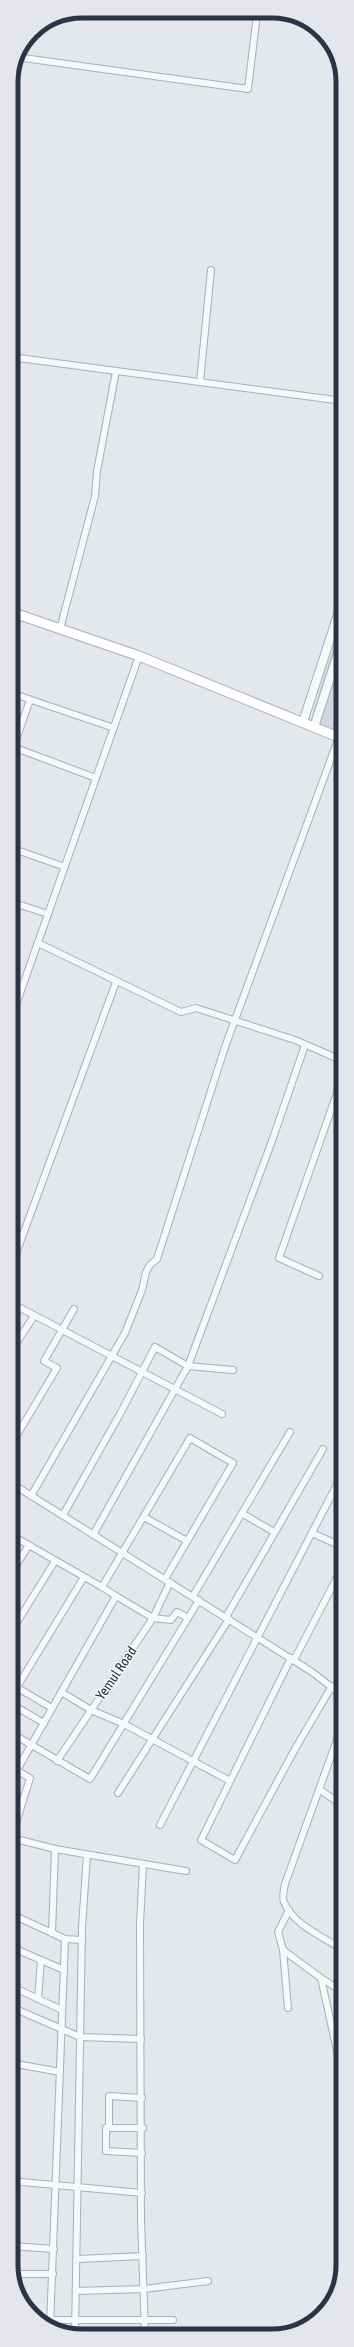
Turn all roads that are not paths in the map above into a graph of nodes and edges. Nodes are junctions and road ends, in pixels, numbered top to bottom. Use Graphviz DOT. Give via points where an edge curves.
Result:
graph roads {
  1 [pos="257,18"];
  2 [pos="23,58"];
  3 [pos="211,270"];
  4 [pos="18,358"];
  5 [pos="116,371"];
  6 [pos="200,382"];
  7 [pos="336,400"];
  8 [pos="18,614"];
  9 [pos="336,621"];
  10 [pos="60,629"];
  11 [pos="139,656"];
  12 [pos="336,659"];
  13 [pos="18,696"];
  14 [pos="30,700"];
  15 [pos="303,722"];
  16 [pos="314,727"];
  17 [pos="114,728"];
  18 [pos="18,735"];
  19 [pos="336,736"];
  20 [pos="18,749"];
  21 [pos="336,749"];
  22 [pos="96,778"];
  23 [pos="18,850"];
  24 [pos="65,867"];
  25 [pos="18,904"];
  26 [pos="48,914"];
  27 [pos="38,944"];
  28 [pos="116,982"];
  29 [pos="18,1000"];
  30 [pos="235,1020"];
  31 [pos="305,1044"];
  32 [pos="336,1058"];
  33 [pos="336,1096"];
  34 [pos="18,1248"];
  35 [pos="319,1276"];
  36 [pos="18,1307"];
  37 [pos="74,1309"];
  38 [pos="34,1316"];
  39 [pos="61,1331"];
  40 [pos="18,1340"];
  41 [pos="112,1357"];
  42 [pos="188,1366"];
  43 [pos="233,1370"];
  44 [pos="142,1372"];
  45 [pos="175,1390"];
  46 [pos="222,1414"];
  47 [pos="290,1432"];
  48 [pos="18,1434"];
  49 [pos="323,1449"];
  50 [pos="18,1487"];
  51 [pos="336,1487"];
  52 [pos="32,1496"];
  53 [pos="243,1514"];
  54 [pos="62,1515"];
  55 [pos="144,1517"];
  56 [pos="274,1532"];
  57 [pos="312,1533"];
  58 [pos="93,1535"];
  59 [pos="18,1539"];
  60 [pos="187,1541"];
  61 [pos="336,1544"];
  62 [pos="29,1545"];
  63 [pos="122,1552"];
  64 [pos="55,1561"];
  65 [pos="18,1562"];
  66 [pos="84,1577"];
  67 [pos="336,1579"];
  68 [pos="167,1580"];
  69 [pos="102,1587"];
  70 [pos="116,1596"];
  71 [pos="193,1596"];
  72 [pos="199,1600"];
  73 [pos="153,1618"];
  74 [pos="188,1618"];
  75 [pos="228,1618"];
  76 [pos="18,1621"];
  77 [pos="258,1638"];
  78 [pos="292,1659"];
  79 [pos="18,1685"];
  80 [pos="332,1686"];
  81 [pos="18,1688"];
  82 [pos="336,1690"];
  83 [pos="61,1692"];
  84 [pos="18,1708"];
  85 [pos="52,1708"];
  86 [pos="91,1710"];
  87 [pos="44,1724"];
  88 [pos="124,1724"];
  89 [pos="18,1738"];
  90 [pos="153,1739"];
  91 [pos="336,1742"];
  92 [pos="31,1746"];
  93 [pos="57,1761"];
  94 [pos="194,1761"];
  95 [pos="18,1764"];
  96 [pos="18,1771"];
  97 [pos="230,1781"];
  98 [pos="319,1789"];
  99 [pos="118,1793"];
  100 [pos="336,1801"];
  101 [pos="18,1816"];
  102 [pos="160,1825"];
  103 [pos="18,1840"];
  104 [pos="55,1849"];
  105 [pos="87,1855"];
  106 [pos="143,1864"];
  107 [pos="186,1871"];
  108 [pos="289,1910"];
  109 [pos="18,1917"];
  110 [pos="52,1933"];
  111 [pos="65,1939"];
  112 [pos="82,1940"];
  113 [pos="336,1945"];
  114 [pos="18,1950"];
  115 [pos="283,1950"];
  116 [pos="41,1960"];
  117 [pos="64,1970"];
  118 [pos="322,1978"];
  119 [pos="336,1987"];
  120 [pos="18,1989"];
  121 [pos="38,1999"];
  122 [pos="288,2008"];
  123 [pos="18,2010"];
  124 [pos="62,2010"];
  125 [pos="61,2030"];
  126 [pos="80,2037"];
  127 [pos="142,2039"];
  128 [pos="336,2045"];
  129 [pos="18,2064"];
  130 [pos="60,2072"];
  131 [pos="142,2098"];
  132 [pos="109,2128"];
  133 [pos="143,2128"];
  134 [pos="142,2153"];
  135 [pos="18,2182"];
  136 [pos="57,2186"];
  137 [pos="79,2188"];
  138 [pos="142,2193"];
  139 [pos="18,2246"];
  140 [pos="54,2249"];
  141 [pos="143,2256"];
  142 [pos="77,2259"];
  143 [pos="19,2274"];
  144 [pos="53,2274"];
  145 [pos="208,2281"];
  146 [pos="144,2289"];
  147 [pos="76,2291"];
  148 [pos="75,2320"];
  149 [pos="145,2320"];
  150 [pos="173,2320"];
  151 [pos="51,2321"];
  152 [pos="55,2323"];
  153 [pos="75,2328"];
  154 [pos="145,2329"];
  1 -- 2 [label="street" via="248,89"];
  3 -- 6 [label="street"];
  4 -- 5 [label="street"];
  5 -- 6 [label="street"];
  5 -- 10 [label="street" via="97,471 95,496"];
  6 -- 7 [label="street"];
  8 -- 10 [label="main road"];
  9 -- 15 [label="street"];
  10 -- 11 [label="main road"];
  11 -- 15 [label="main road"];
  11 -- 17 [label="street"];
  12 -- 16 [label="street"];
  13 -- 14 [label="street"];
  14 -- 17 [label="street"];
  14 -- 18 [label="street"];
  15 -- 16 [label="main road"];
  16 -- 19 [label="main road"];
  17 -- 22 [label="street"];
  20 -- 22 [label="street"];
  21 -- 30 [label="street"];
  22 -- 24 [label="street"];
  23 -- 24 [label="street"];
  24 -- 26 [label="street"];
  25 -- 26 [label="street"];
  26 -- 27 [label="street"];
  27 -- 28 [label="street"];
  27 -- 29 [label="street"];
  28 -- 30 [label="street" via="181,1012 196,1008"];
  28 -- 34 [label="street"];
  30 -- 31 [label="street"];
  30 -- 41 [label="street" via="157,1259 146,1272 125,1334"];
  31 -- 32 [label="street"];
  31 -- 42 [label="street" via="272,1141"];
  33 -- 35 [label="street" via="279,1258"];
  36 -- 38 [label="street"];
  37 -- 39 [label="street"];
  38 -- 39 [label="street"];
  38 -- 40 [label="street"];
  39 -- 41 [label="street"];
  39 -- 48 [label="street" via="44,1361 57,1368"];
  41 -- 44 [label="street"];
  41 -- 52 [label="street"];
  42 -- 43 [label="street"];
  42 -- 44 [label="street" via="155,1347"];
  42 -- 45 [label="street"];
  44 -- 45 [label="street"];
  44 -- 54 [label="street"];
  45 -- 46 [label="street"];
  45 -- 58 [label="street"];
  47 -- 53 [label="street"];
  49 -- 56 [label="street"];
  50 -- 52 [label="street"];
  51 -- 57 [label="street"];
  52 -- 54 [label="street"];
  53 -- 56 [label="street"];
  53 -- 71 [label="street"];
  54 -- 58 [label="street"];
  55 -- 60 [label="street"];
  55 -- 60 [label="street, Yemul Road" via="190,1438 233,1463"];
  55 -- 63 [label="street"];
  56 -- 75 [label="street"];
  57 -- 61 [label="street"];
  57 -- 77 [label="street"];
  58 -- 63 [label="street"];
  59 -- 62 [label="street"];
  60 -- 68 [label="street, Yemul Road"];
  62 -- 64 [label="street"];
  62 -- 65 [label="street"];
  63 -- 68 [label="street"];
  63 -- 69 [label="street"];
  64 -- 66 [label="street"];
  64 -- 76 [label="street"];
  66 -- 69 [label="street"];
  66 -- 79 [label="street"];
  67 -- 78 [label="street"];
  68 -- 71 [label="street"];
  68 -- 73 [label="street, Yemul Road"];
  69 -- 70 [label="street"];
  70 -- 73 [label="street"];
  70 -- 83 [label="street"];
  71 -- 72 [label="street"];
  72 -- 74 [label="street"];
  72 -- 75 [label="street"];
  73 -- 74 [label="street" via="171,1620 177,1612"];
  73 -- 86 [label="street, Yemul Road"];
  74 -- 88 [label="street"];
  75 -- 77 [label="street"];
  75 -- 90 [label="street"];
  77 -- 78 [label="street"];
  77 -- 94 [label="street"];
  78 -- 80 [label="street"];
  78 -- 97 [label="street"];
  80 -- 82 [label="street"];
  80 -- 97 [label="street" via="294,1749 235,1860 201,1840"];
  81 -- 85 [label="street"];
  83 -- 85 [label="street"];
  83 -- 86 [label="street"];
  84 -- 87 [label="street"];
  85 -- 87 [label="street"];
  86 -- 88 [label="street"];
  86 -- 93 [label="street, Yemul Road"];
  87 -- 92 [label="street"];
  88 -- 90 [label="street"];
  88 -- 93 [label="street" via="90,1779"];
  89 -- 92 [label="street"];
  90 -- 94 [label="street"];
  90 -- 99 [label="street"];
  91 -- 98 [label="street"];
  92 -- 93 [label="street"];
  92 -- 95 [label="street"];
  94 -- 97 [label="street"];
  94 -- 102 [label="street"];
  96 -- 101 [label="street" via="30,1778"];
  98 -- 100 [label="street"];
  98 -- 108 [label="street" via="285,1884 283,1901"];
  103 -- 104 [label="street"];
  104 -- 105 [label="street"];
  104 -- 110 [label="street"];
  105 -- 106 [label="street"];
  105 -- 112 [label="street"];
  106 -- 107 [label="street"];
  106 -- 127 [label="street" via="140,1924"];
  108 -- 113 [label="street" via="301,1922"];
  108 -- 115 [label="street" via="278,1932"];
  109 -- 110 [label="street"];
  110 -- 111 [label="street"];
  111 -- 112 [label="street"];
  111 -- 117 [label="street"];
  112 -- 126 [label="street"];
  114 -- 116 [label="street"];
  115 -- 118 [label="street"];
  115 -- 122 [label="street"];
  116 -- 117 [label="street"];
  116 -- 121 [label="street"];
  117 -- 124 [label="street"];
  118 -- 119 [label="street"];
  118 -- 128 [label="street"];
  120 -- 121 [label="street"];
  121 -- 124 [label="street"];
  123 -- 125 [label="street"];
  124 -- 125 [label="street"];
  125 -- 126 [label="street"];
  125 -- 130 [label="street"];
  126 -- 127 [label="street"];
  126 -- 137 [label="street"];
  127 -- 131 [label="street"];
  129 -- 130 [label="street"];
  130 -- 136 [label="street"];
  131 -- 132 [label="street" via="109,2096"];
  131 -- 133 [label="street"];
  132 -- 133 [label="street"];
  132 -- 134 [label="street" via="106,2128 106,2151"];
  133 -- 134 [label="street"];
  134 -- 138 [label="street"];
  135 -- 136 [label="street"];
  136 -- 137 [label="street"];
  136 -- 140 [label="street"];
  137 -- 138 [label="street"];
  137 -- 142 [label="street"];
  138 -- 141 [label="street"];
  139 -- 140 [label="street"];
  140 -- 144 [label="street"];
  141 -- 142 [label="street"];
  141 -- 146 [label="street"];
  142 -- 147 [label="street"];
  143 -- 144 [label="street"];
  144 -- 151 [label="street"];
  145 -- 146 [label="street"];
  146 -- 147 [label="street"];
  146 -- 149 [label="street"];
  147 -- 148 [label="street"];
  148 -- 149 [label="street"];
  148 -- 152 [label="street"];
  148 -- 153 [label="street"];
  149 -- 150 [label="street"];
  149 -- 154 [label="street"];
}
